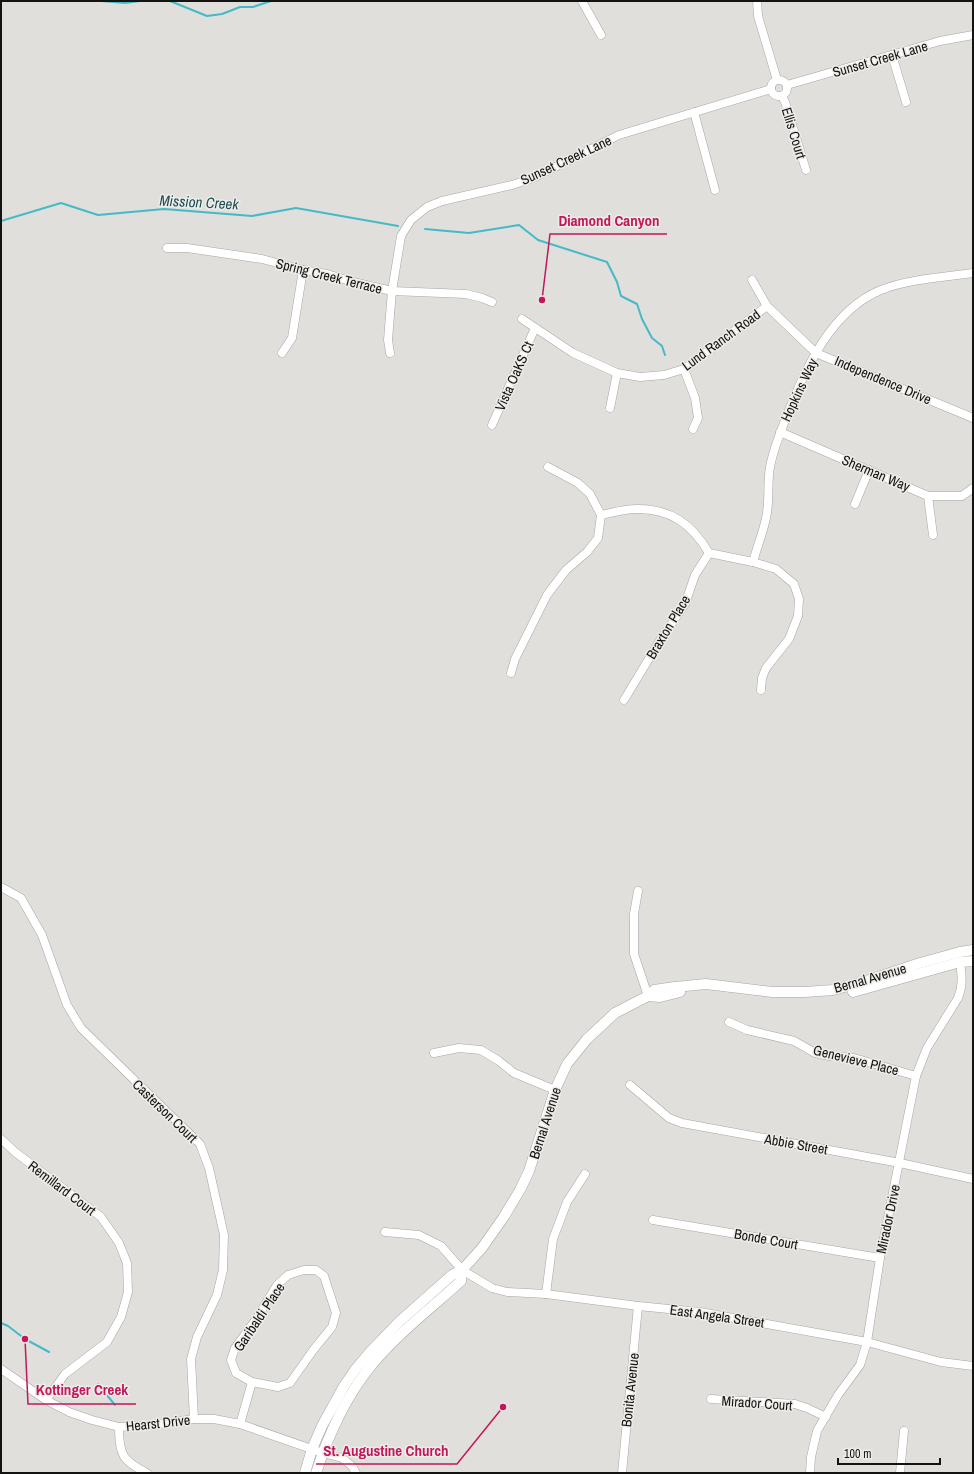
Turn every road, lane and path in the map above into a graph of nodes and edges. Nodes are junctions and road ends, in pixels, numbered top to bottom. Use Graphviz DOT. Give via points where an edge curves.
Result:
graph roads {
  1 [pos="582,1"];
  2 [pos="757,1"];
  3 [pos="601,35"];
  4 [pos="973,35"];
  5 [pos="892,55"];
  6 [pos="776,80"];
  7 [pos="787,85"];
  8 [pos="771,89"];
  9 [pos="782,96"];
  10 [pos="906,102"];
  11 [pos="694,112"];
  12 [pos="806,170"];
  13 [pos="715,190"];
  14 [pos="167,248"];
  15 [pos="303,270"];
  16 [pos="973,273"];
  17 [pos="752,280"];
  18 [pos="392,291"];
  19 [pos="492,302"];
  20 [pos="767,306"];
  21 [pos="522,319"];
  22 [pos="535,328"];
  23 [pos="816,352"];
  24 [pos="282,353"];
  25 [pos="390,353"];
  26 [pos="684,369"];
  27 [pos="617,373"];
  28 [pos="610,408"];
  29 [pos="973,418"];
  30 [pos="492,425"];
  31 [pos="693,429"];
  32 [pos="780,432"];
  33 [pos="548,467"];
  34 [pos="869,470"];
  35 [pos="973,488"];
  36 [pos="928,496"];
  37 [pos="855,504"];
  38 [pos="601,515"];
  39 [pos="933,535"];
  40 [pos="709,553"];
  41 [pos="753,562"];
  42 [pos="511,673"];
  43 [pos="761,690"];
  44 [pos="624,700"];
  45 [pos="1,887"];
  46 [pos="638,891"];
  47 [pos="973,950"];
  48 [pos="973,961"];
  49 [pos="960,962"];
  50 [pos="648,996"];
  51 [pos="729,1022"];
  52 [pos="434,1053"];
  53 [pos="916,1076"];
  54 [pos="630,1085"];
  55 [pos="555,1090"];
  56 [pos="1,1139"];
  57 [pos="900,1163"];
  58 [pos="585,1174"];
  59 [pos="973,1179"];
  60 [pos="653,1220"];
  61 [pos="386,1232"];
  62 [pos="880,1258"];
  63 [pos="462,1270"];
  64 [pos="546,1294"];
  65 [pos="638,1306"];
  66 [pos="867,1342"];
  67 [pos="973,1366"];
  68 [pos="1,1370"];
  69 [pos="252,1382"];
  70 [pos="46,1400"];
  71 [pos="711,1400"];
  72 [pos="826,1417"];
  73 [pos="194,1419"];
  74 [pos="240,1424"];
  75 [pos="119,1427"];
  76 [pos="904,1431"];
  77 [pos="312,1449"];
  78 [pos="323,1453"];
  79 [pos="148,1473"];
  80 [pos="305,1473"];
  81 [pos="316,1473"];
  82 [pos="356,1473"];
  83 [pos="622,1473"];
  84 [pos="810,1473"];
  85 [pos="900,1473"];
  1 -- 3 [label="street"];
  2 -- 6 [label="street" via="759,21"];
  4 -- 5 [label="street, Sunset Creek Lane" via="940,41"];
  5 -- 7 [label="street, Sunset Creek Lane"];
  5 -- 10 [label="street"];
  6 -- 7 [label="street"];
  6 -- 8 [label="street"];
  7 -- 9 [label="street" via="787,91"];
  8 -- 9 [label="street" via="776,95"];
  8 -- 11 [label="street, Sunset Creek Lane"];
  9 -- 12 [label="street, Ellis Court"];
  11 -- 13 [label="street"];
  11 -- 18 [label="street, Sunset Creek Lane" via="619,135 533,178 427,207 411,220 401,236"];
  14 -- 15 [label="street, Spring Creek Terrace" via="238,255"];
  15 -- 18 [label="street, Spring Creek Terrace"];
  15 -- 24 [label="street" via="292,338"];
  16 -- 23 [label="street, Hopkins Way" via="900,284 880,290 846,312"];
  17 -- 20 [label="street, Independence Drive"];
  18 -- 19 [label="street, Spring Creek Terrace" via="466,294"];
  18 -- 25 [label="street, Sunset Creek Lane" via="388,340"];
  20 -- 23 [label="street, Independence Drive"];
  20 -- 26 [label="street, Lund Ranch Road"];
  21 -- 22 [label="street, Lund Ranch Road"];
  22 -- 27 [label="street, Lund Ranch Road" via="573,353"];
  22 -- 30 [label="street, Vista OaKS Ct"];
  23 -- 29 [label="street, Independence Drive"];
  23 -- 32 [label="street, Hopkins Way" via="799,383"];
  26 -- 27 [label="street, Lund Ranch Road" via="664,375 640,377"];
  26 -- 31 [label="street" via="695,398 698,418"];
  27 -- 28 [label="street"];
  32 -- 34 [label="street, Sherman Way"];
  32 -- 41 [label="street, Hopkins Way" via="770,466 766,517"];
  33 -- 38 [label="street" via="578,483 590,494"];
  34 -- 36 [label="street, Sherman Way"];
  34 -- 37 [label="street"];
  35 -- 36 [label="street, Sherman Way" via="962,496"];
  36 -- 39 [label="street"];
  38 -- 40 [label="street" via="634,509 672,515 700,538"];
  38 -- 42 [label="street" via="598,538 587,552 566,570 547,595 515,659"];
  40 -- 41 [label="street"];
  40 -- 44 [label="street, Braxton Place" via="695,575 685,604"];
  41 -- 43 [label="street" via="776,569 787,577 794,584 799,599 798,616 789,639 766,668"];
  45 -- 73 [label="street, Casterson Court" via="21,898 42,935 67,1005 81,1028 200,1144 209,1168 224,1235 223,1270 217,1295 197,1337 190,1359"];
  46 -- 50 [label="street" via="634,914 634,954"];
  47 -- 50 [label="main road, Bernal Avenue" via="920,963 833,990 772,992 706,984 654,990"];
  48 -- 49 [label="main road, Bernal Avenue"];
  49 -- 50 [label="main road, Bernal Avenue" via="874,987 815,998 696,990 660,997"];
  49 -- 53 [label="street, Mirador Drive" via="962,980 958,998 927,1048"];
  50 -- 55 [label="main road, Bernal Avenue" via="615,1014 587,1039 567,1064"];
  51 -- 53 [label="street, Genevieve Place" via="747,1030 794,1040 815,1053 854,1058"];
  52 -- 55 [label="street" via="459,1048 481,1050 514,1073"];
  53 -- 57 [label="street, Mirador Drive"];
  54 -- 57 [label="street, Abbie Street" via="669,1118 682,1123"];
  55 -- 63 [label="main road, Bernal Avenue" via="535,1155 520,1190 482,1248"];
  56 -- 70 [label="street, Remillard Court" via="101,1216 119,1242 127,1263 128,1292 122,1317 107,1342 65,1374"];
  57 -- 59 [label="street, Abbie Street"];
  57 -- 62 [label="street, Mirador Drive"];
  58 -- 64 [label="street" via="567,1202 554,1239"];
  60 -- 62 [label="street, Bonde Court"];
  61 -- 63 [label="street, East Angela Street" via="419,1235 442,1246"];
  62 -- 66 [label="street, Mirador Drive"];
  63 -- 64 [label="street, East Angela Street" via="492,1288 507,1292"];
  63 -- 77 [label="main road, Bernal Avenue" via="452,1275 400,1321 370,1352 344,1386"];
  63 -- 78 [label="main road, Bernal Avenue" via="461,1281 407,1328 369,1368 342,1411"];
  64 -- 65 [label="street, East Angela Street"];
  65 -- 66 [label="street, East Angela Street" via="700,1312"];
  65 -- 83 [label="street, Bonita Avenue"];
  66 -- 67 [label="street, East Angela Street" via="941,1362"];
  66 -- 72 [label="street, Mirador Drive" via="860,1365"];
  68 -- 70 [label="street, Hearst Drive"];
  69 -- 69 [label="street, Garibaldi Place" via="278,1387 290,1384 332,1327 336,1313 324,1276 316,1270 304,1270 288,1275 277,1285 235,1348 231,1360 236,1373"];
  69 -- 74 [label="street"];
  70 -- 75 [label="street, Hearst Drive" via="69,1412"];
  71 -- 72 [label="street, Mirador Court" via="794,1404"];
  72 -- 84 [label="street, Mirador Drive" via="817,1431"];
  73 -- 74 [label="street, Hearst Drive" via="214,1419"];
  73 -- 75 [label="street, Hearst Drive"];
  74 -- 77 [label="street, Hearst Drive"];
  75 -- 79 [label="street" via="119,1445 125,1459"];
  76 -- 85 [label="street"];
  77 -- 78 [label="street, Hearst Drive"];
  77 -- 80 [label="main road, Bernal Avenue"];
  78 -- 81 [label="main road, Bernal Avenue"];
  78 -- 82 [label="street, Hearst Drive" via="342,1458"];
}
